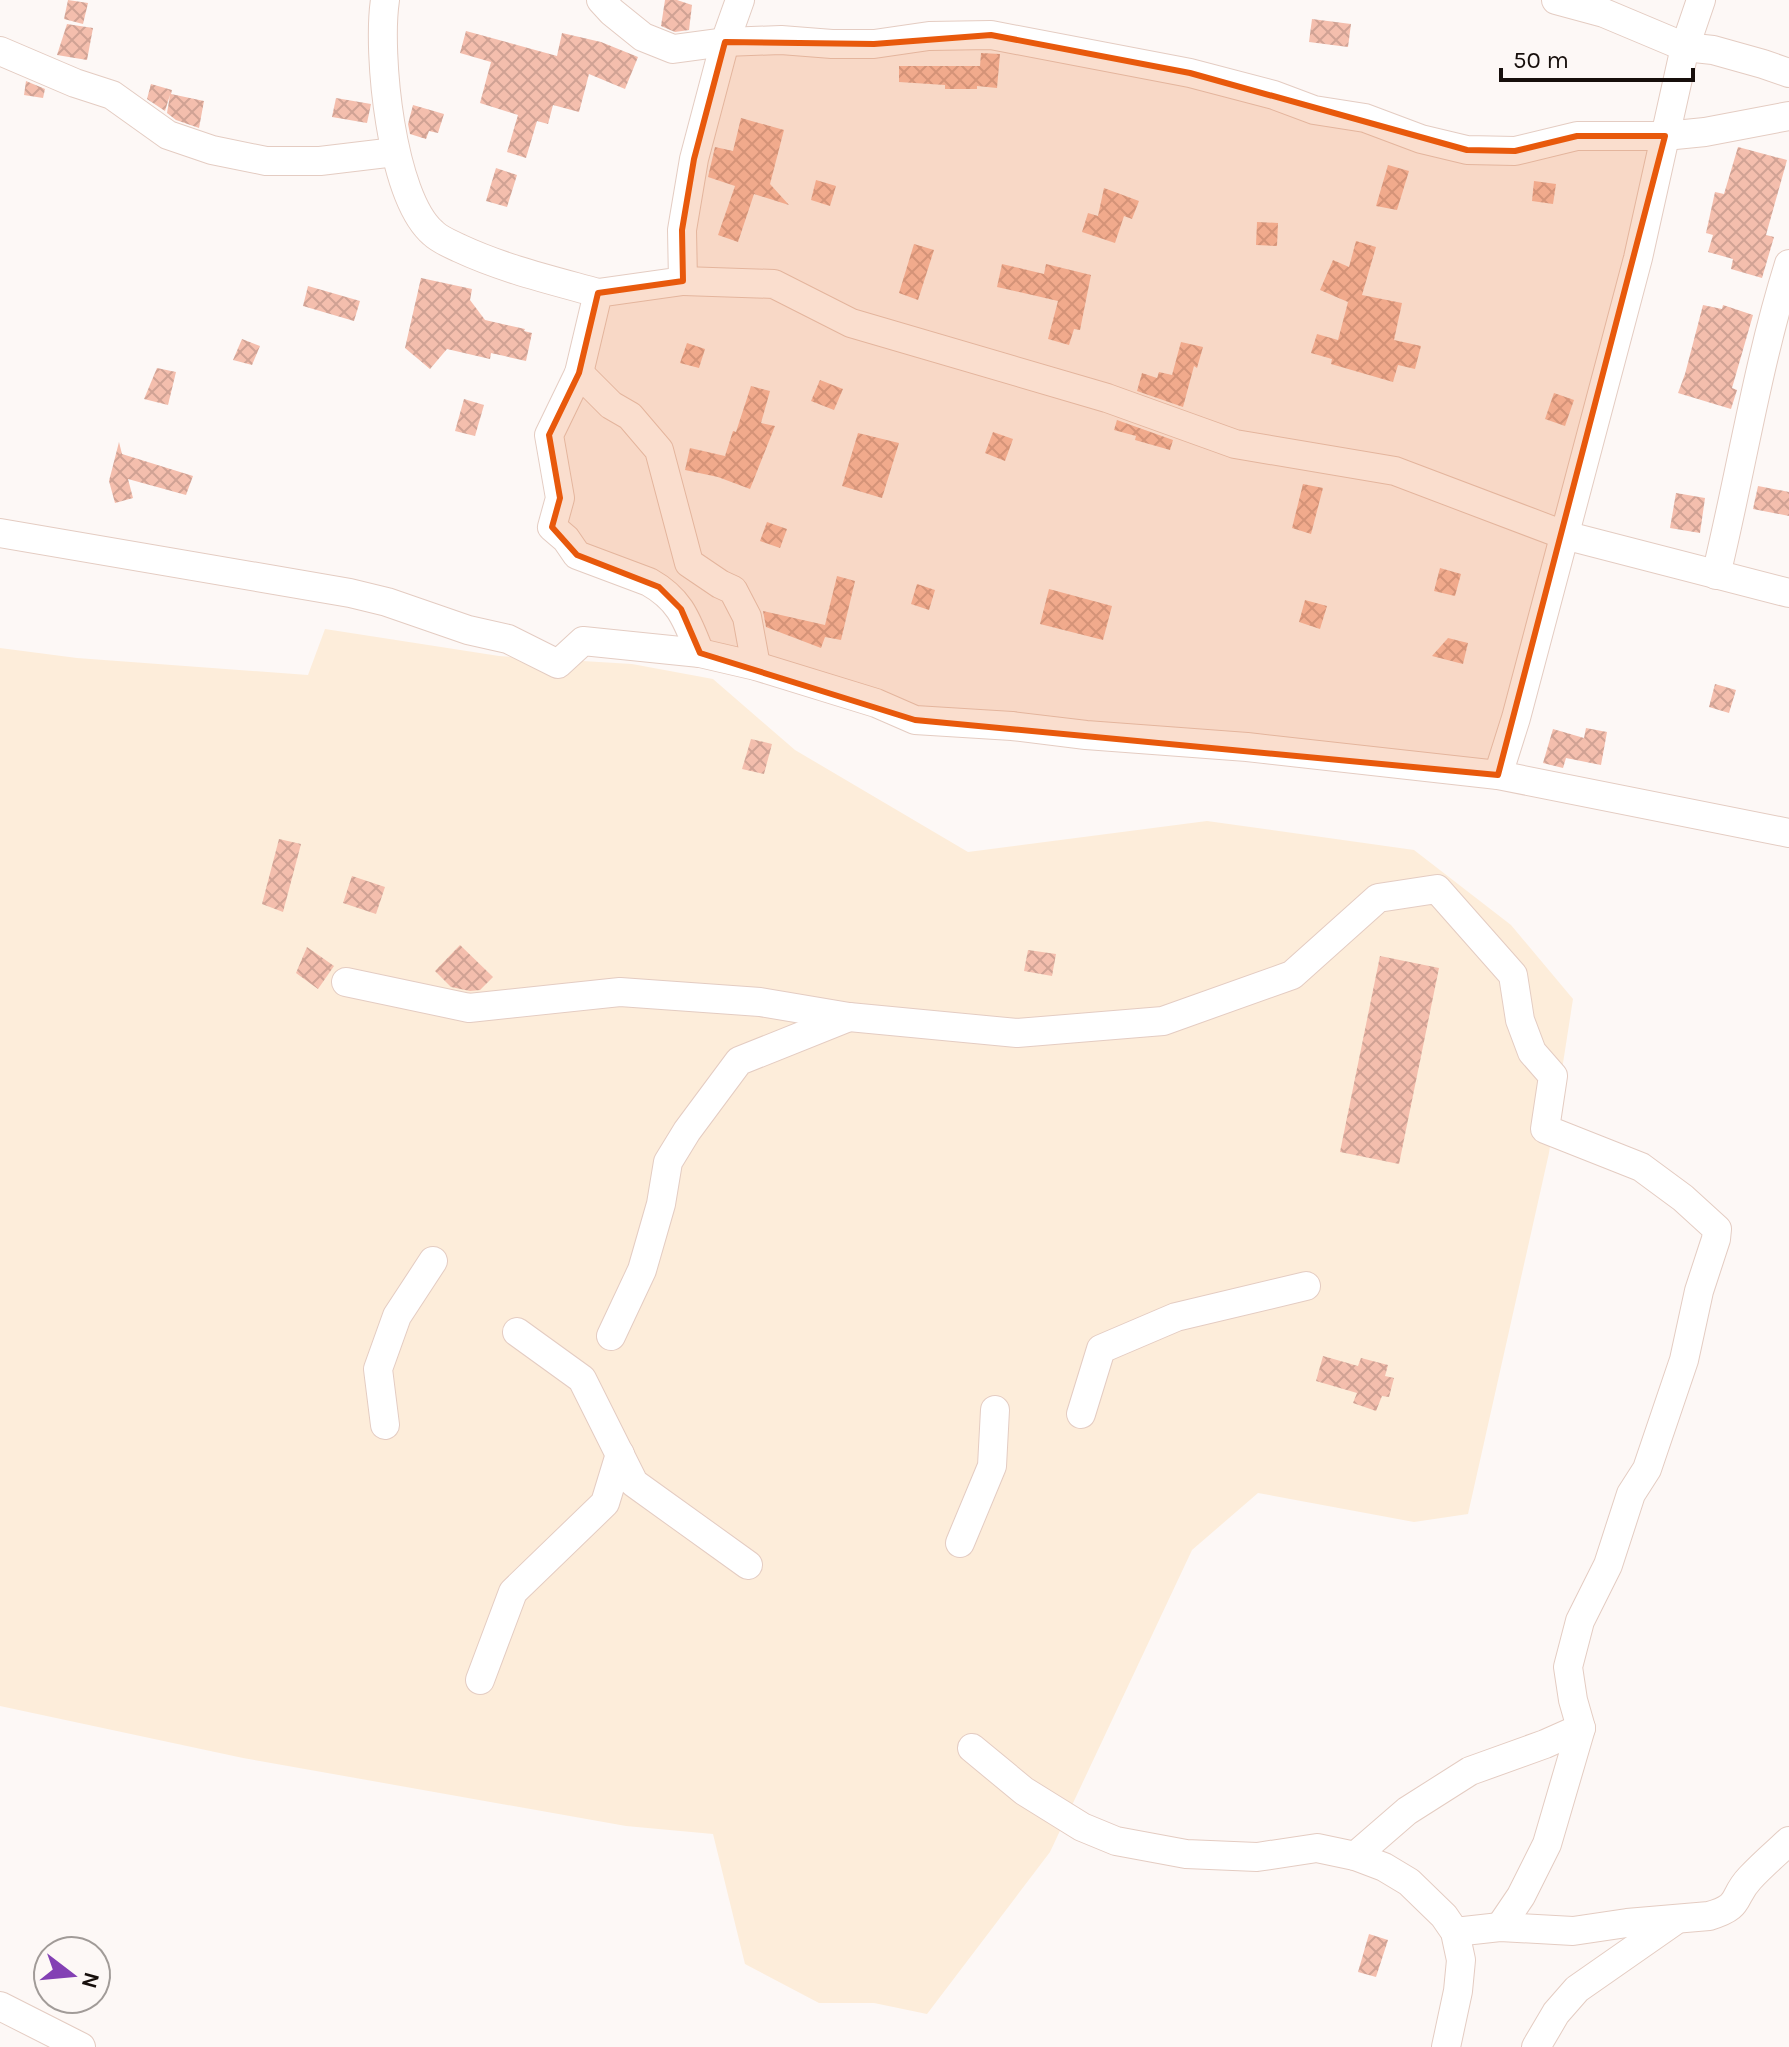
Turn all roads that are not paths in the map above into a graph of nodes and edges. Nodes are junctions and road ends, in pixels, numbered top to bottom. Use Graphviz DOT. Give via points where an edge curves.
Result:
graph roads {
  1 [pos="385,0"];
  2 [pos="601,0"];
  3 [pos="740,0"];
  4 [pos="1556,0"];
  5 [pos="1701,0"];
  6 [pos="725,42"];
  7 [pos="1685,47"];
  8 [pos="0,51"];
  9 [pos="1789,73"];
  10 [pos="1789,116"];
  11 [pos="1665,136"];
  12 [pos="395,152"];
  13 [pos="1789,264"];
  14 [pos="683,281"];
  15 [pos="598,293"];
  16 [pos="579,373"];
  17 [pos="0,533"];
  18 [pos="1564,535"];
  19 [pos="1716,575"];
  20 [pos="1789,593"];
  21 [pos="700,653"];
  22 [pos="756,666"];
  23 [pos="1498,775"];
  24 [pos="1789,833"];
  25 [pos="346,982"];
  26 [pos="849,1017"];
  27 [pos="433,1261"];
  28 [pos="1306,1286"];
  29 [pos="517,1332"];
  30 [pos="611,1336"];
  31 [pos="995,1410"];
  32 [pos="1081,1414"];
  33 [pos="385,1425"];
  34 [pos="620,1454"];
  35 [pos="960,1543"];
  36 [pos="748,1565"];
  37 [pos="480,1680"];
  38 [pos="1581,1728"];
  39 [pos="972,1748"];
  40 [pos="1789,1841"];
  41 [pos="1355,1856"];
  42 [pos="1681,1918"];
  43 [pos="1500,1927"];
  44 [pos="1455,1932"];
  45 [pos="0,2006"];
  46 [pos="81,2047"];
  47 [pos="1446,2047"];
  48 [pos="1536,2047"];
  1 -- 12 [label="street" via="384,69"];
  2 -- 6 [label="street" via="643,37 673,49"];
  3 -- 6 [label="street"];
  4 -- 7 [label="street" via="1604,13"];
  5 -- 7 [label="street"];
  6 -- 11 [label="street" via="874,44 991,35 1190,73 1467,150 1515,151 1577,136"];
  6 -- 14 [label="street" via="692,173 682,230"];
  7 -- 9 [label="street"];
  7 -- 11 [label="street"];
  8 -- 12 [label="street" via="112,95 168,135 212,150 266,161"];
  10 -- 11 [label="street"];
  11 -- 18 [label="street"];
  12 -- 15 [label="street" via="416,214 434,235 502,267"];
  13 -- 19 [label="street"];
  14 -- 15 [label="street"];
  14 -- 18 [label="street" via="774,284 851,323 1107,398 1235,444 1395,471"];
  15 -- 16 [label="street"];
  16 -- 21 [label="street" via="549,435 560,498 552,527 577,555 659,587 681,609"];
  16 -- 22 [label="street" via="630,416 659,450 689,563 733,590 747,617"];
  17 -- 21 [label="street" via="350,593 508,639 558,664 583,641"];
  18 -- 19 [label="street"];
  18 -- 23 [label="street"];
  19 -- 20 [label="street"];
  21 -- 22 [label="street"];
  22 -- 23 [label="street" via="915,720 1261,748"];
  23 -- 24 [label="street"];
  25 -- 26 [label="street" via="469,1008 620,992 760,1002"];
  26 -- 30 [label="street" via="739,1061 668,1162 642,1270"];
  26 -- 38 [label="street" via="1017,1033 1163,1021 1292,975 1378,898 1437,889 1513,975 1532,1052 1553,1076 1545,1129 1641,1167 1717,1229 1684,1360 1647,1469 1631,1494 1608,1565 1580,1621 1568,1667"];
  27 -- 33 [label="street" via="397,1316 378,1369"];
  28 -- 32 [label="street" via="1176,1317 1101,1349"];
  29 -- 34 [label="street" via="582,1379"];
  31 -- 35 [label="street" via="992,1466"];
  34 -- 36 [label="street" via="634,1483"];
  34 -- 37 [label="street" via="605,1503 513,1592"];
  38 -- 41 [label="street" via="1470,1771 1407,1811"];
  38 -- 43 [label="street" via="1547,1844"];
  39 -- 41 [label="street" via="1024,1791 1116,1841 1186,1854 1257,1857 1317,1848"];
  40 -- 42 [label="street" via="1747,1880 1734,1905 1709,1916"];
  41 -- 44 [label="street" via="1409,1882"];
  42 -- 43 [label="street" via="1573,1931"];
  42 -- 48 [label="street" via="1577,1989"];
  43 -- 44 [label="street"];
  44 -- 47 [label="street" via="1461,1960"];
  45 -- 46 [label="street"];
}
